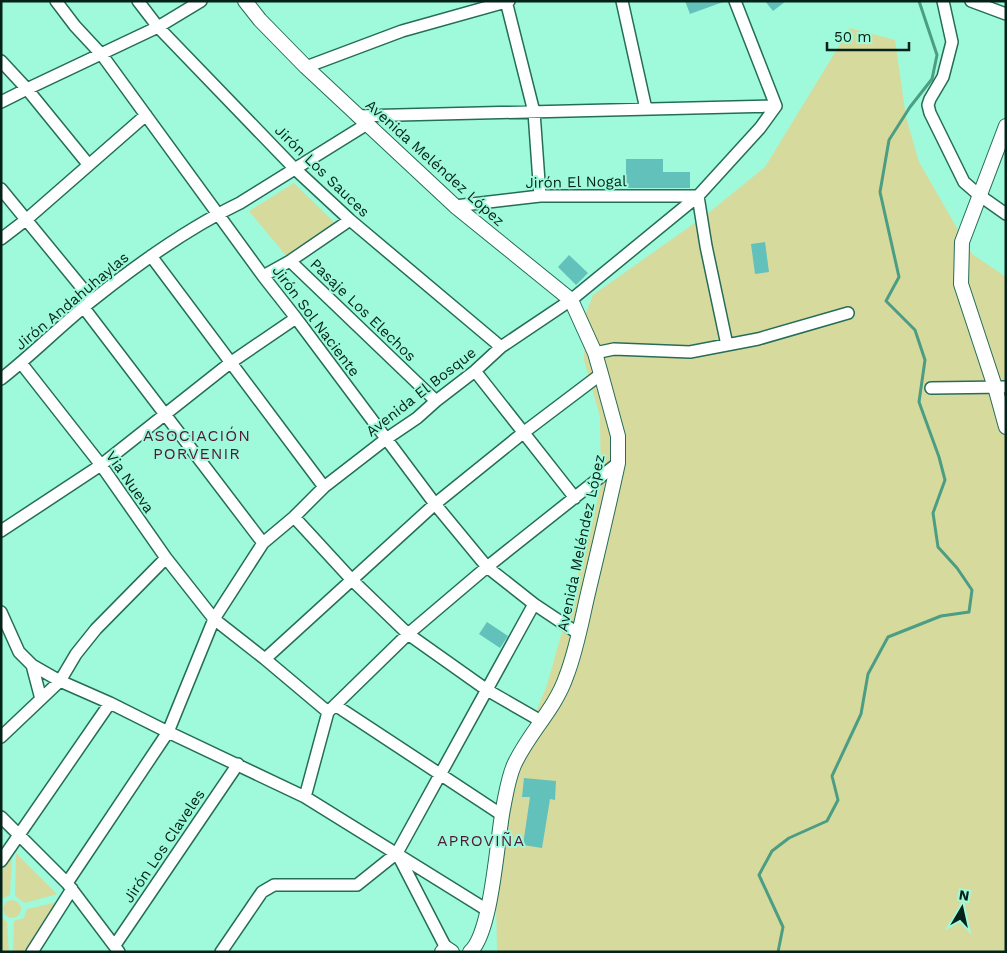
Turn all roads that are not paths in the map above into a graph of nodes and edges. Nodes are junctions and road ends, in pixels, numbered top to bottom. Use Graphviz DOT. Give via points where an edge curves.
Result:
graph roads {
  1 [pos="56,1"];
  2 [pos="138,1"];
  3 [pos="201,1"];
  4 [pos="245,1"];
  5 [pos="622,1"];
  6 [pos="735,1"];
  7 [pos="943,1"];
  8 [pos="971,1"];
  9 [pos="507,2"];
  10 [pos="1006,14"];
  11 [pos="158,27"];
  12 [pos="102,55"];
  13 [pos="1,61"];
  14 [pos="306,67"];
  15 [pos="27,88"];
  16 [pos="1,102"];
  17 [pos="776,106"];
  18 [pos="646,109"];
  19 [pos="534,112"];
  20 [pos="146,115"];
  21 [pos="362,120"];
  22 [pos="1006,126"];
  23 [pos="88,164"];
  24 [pos="294,168"];
  25 [pos="1,188"];
  26 [pos="979,195"];
  27 [pos="540,196"];
  28 [pos="698,196"];
  29 [pos="455,206"];
  30 [pos="218,213"];
  31 [pos="1006,214"];
  32 [pos="26,219"];
  33 [pos="350,220"];
  34 [pos="1,239"];
  35 [pos="151,256"];
  36 [pos="290,261"];
  37 [pos="263,276"];
  38 [pos="571,300"];
  39 [pos="88,304"];
  40 [pos="848,313"];
  41 [pos="296,318"];
  42 [pos="727,345"];
  43 [pos="501,347"];
  44 [pos="595,353"];
  45 [pos="21,363"];
  46 [pos="230,363"];
  47 [pos="475,371"];
  48 [pos="602,374"];
  49 [pos="1,379"];
  50 [pos="931,388"];
  51 [pos="1000,388"];
  52 [pos="436,401"];
  53 [pos="164,414"];
  54 [pos="1006,427"];
  55 [pos="524,433"];
  56 [pos="386,439"];
  57 [pos="618,463"];
  58 [pos="101,465"];
  59 [pos="324,487"];
  60 [pos="575,498"];
  61 [pos="435,504"];
  62 [pos="294,517"];
  63 [pos="1,531"];
  64 [pos="263,543"];
  65 [pos="166,558"];
  66 [pos="487,567"];
  67 [pos="352,580"];
  68 [pos="534,604"];
  69 [pos="1,612"];
  70 [pos="214,619"];
  71 [pos="408,634"];
  72 [pos="579,634"];
  73 [pos="265,659"];
  74 [pos="32,665"];
  75 [pos="60,681"];
  76 [pos="487,690"];
  77 [pos="41,699"];
  78 [pos="110,703"];
  79 [pos="332,708"];
  80 [pos="541,721"];
  81 [pos="168,732"];
  82 [pos="1,737"];
  83 [pos="238,764"];
  84 [pos="439,775"];
  85 [pos="305,797"];
  86 [pos="502,816"];
  87 [pos="1,817"];
  88 [pos="20,834"];
  89 [pos="397,853"];
  90 [pos="1,862"];
  91 [pos="70,886"];
  92 [pos="487,910"];
  93 [pos="117,948"];
  94 [pos="446,951"];
  95 [pos="32,952"];
  96 [pos="221,952"];
  97 [pos="470,952"];
  1 -- 12 [label="street, Jirón Sol Naciente"];
  2 -- 11 [label="street, Jirón Los Sauces"];
  3 -- 11 [label="street"];
  4 -- 14 [label="street, Avenida Meléndez López"];
  5 -- 18 [label="street"];
  6 -- 17 [label="street"];
  7 -- 26 [label="street" via="952,42 943,77 928,105 935,126 964,182"];
  8 -- 10 [label="street"];
  9 -- 14 [label="street" via="402,31"];
  9 -- 19 [label="street"];
  11 -- 12 [label="street"];
  11 -- 24 [label="street, Jirón Los Sauces"];
  12 -- 15 [label="street"];
  12 -- 20 [label="street, Jirón Sol Naciente"];
  13 -- 15 [label="street"];
  14 -- 21 [label="street, Avenida Meléndez López"];
  15 -- 16 [label="street"];
  15 -- 23 [label="street"];
  17 -- 18 [label="street"];
  17 -- 28 [label="street, Avenida El Bosque"];
  18 -- 19 [label="street"];
  19 -- 21 [label="street"];
  19 -- 27 [label="street"];
  20 -- 23 [label="street"];
  20 -- 30 [label="street, Jirón Sol Naciente"];
  21 -- 24 [label="street, Jirón Andahuhaylas"];
  21 -- 29 [label="street, Avenida Meléndez López"];
  22 -- 26 [label="street"];
  23 -- 32 [label="street"];
  24 -- 30 [label="street, Jirón Andahuhaylas"];
  24 -- 33 [label="street, Jirón Los Sauces"];
  25 -- 32 [label="street"];
  26 -- 31 [label="street"];
  26 -- 51 [label="street" via="962,242 962,284"];
  27 -- 28 [label="street, Jirón El Nogal"];
  27 -- 29 [label="street, Jirón El Nogal"];
  28 -- 38 [label="street, Avenida El Bosque"];
  28 -- 42 [label="street"];
  29 -- 38 [label="street, Avenida Meléndez López"];
  30 -- 35 [label="street, Jirón Andahuhaylas"];
  30 -- 37 [label="street, Jirón Sol Naciente"];
  32 -- 34 [label="street"];
  32 -- 39 [label="street"];
  33 -- 36 [label="street"];
  33 -- 43 [label="street, Jirón Los Sauces"];
  35 -- 39 [label="street, Jirón Andahuhaylas"];
  35 -- 46 [label="street"];
  36 -- 37 [label="street"];
  36 -- 52 [label="street, Pasaje Los Elechos"];
  37 -- 41 [label="street, Jirón Sol Naciente"];
  38 -- 43 [label="street, Avenida El Bosque"];
  38 -- 44 [label="street, Avenida Meléndez López"];
  39 -- 45 [label="street, Jirón Andahuhaylas"];
  39 -- 53 [label="street"];
  40 -- 42 [label="street"];
  41 -- 46 [label="street"];
  41 -- 56 [label="street, Jirón Sol Naciente"];
  42 -- 44 [label="street" via="690,352 614,349"];
  43 -- 47 [label="street, Avenida El Bosque"];
  44 -- 48 [label="street, Avenida Meléndez López"];
  45 -- 49 [label="street, Jirón Andahuhaylas"];
  45 -- 58 [label="street, Via Nueva"];
  46 -- 53 [label="street"];
  46 -- 59 [label="street"];
  47 -- 52 [label="street, Avenida El Bosque"];
  47 -- 55 [label="street"];
  48 -- 55 [label="street"];
  48 -- 57 [label="street, Avenida Meléndez López" via="618,436"];
  50 -- 51 [label="street"];
  51 -- 54 [label="street"];
  52 -- 56 [label="street, Avenida El Bosque" via="418,418"];
  53 -- 58 [label="street"];
  53 -- 64 [label="street"];
  55 -- 60 [label="street"];
  55 -- 61 [label="street"];
  56 -- 59 [label="street, Avenida El Bosque"];
  56 -- 61 [label="street, Jirón Sol Naciente"];
  57 -- 60 [label="street"];
  57 -- 72 [label="street, Avenida Meléndez López"];
  58 -- 63 [label="street"];
  58 -- 65 [label="street, Via Nueva"];
  59 -- 62 [label="street, Avenida El Bosque"];
  60 -- 66 [label="street"];
  61 -- 66 [label="street, Jirón Sol Naciente"];
  61 -- 67 [label="street"];
  62 -- 64 [label="street, Avenida El Bosque"];
  62 -- 67 [label="street"];
  64 -- 70 [label="street, Avenida El Bosque"];
  65 -- 70 [label="street, Via Nueva"];
  65 -- 75 [label="street" via="96,629"];
  66 -- 68 [label="street, Jirón Sol Naciente"];
  66 -- 71 [label="street"];
  67 -- 71 [label="street"];
  67 -- 73 [label="street"];
  68 -- 72 [label="street, Jirón Sol Naciente"];
  68 -- 76 [label="street"];
  69 -- 74 [label="street" via="19,652"];
  70 -- 73 [label="street, Via Nueva"];
  70 -- 81 [label="street, Avenida El Bosque"];
  71 -- 76 [label="street"];
  71 -- 79 [label="street"];
  72 -- 80 [label="street, Avenida Meléndez López" via="566,678"];
  73 -- 79 [label="street, Via Nueva"];
  74 -- 75 [label="street"];
  74 -- 77 [label="street"];
  75 -- 77 [label="street"];
  75 -- 78 [label="street"];
  76 -- 80 [label="street"];
  76 -- 84 [label="street"];
  77 -- 82 [label="street"];
  78 -- 81 [label="street"];
  78 -- 88 [label="street"];
  79 -- 84 [label="street, Via Nueva"];
  79 -- 85 [label="street"];
  80 -- 86 [label="street, Avenida Meléndez López" via="515,763"];
  81 -- 83 [label="street"];
  81 -- 91 [label="street, Avenida El Bosque"];
  83 -- 85 [label="street"];
  83 -- 93 [label="street, Jirón Los Claveles"];
  84 -- 86 [label="street, Via Nueva"];
  84 -- 89 [label="street"];
  85 -- 89 [label="street"];
  86 -- 92 [label="street, Avenida Meléndez López"];
  87 -- 88 [label="street"];
  88 -- 90 [label="street"];
  88 -- 91 [label="street"];
  89 -- 92 [label="street"];
  89 -- 94 [label="street"];
  89 -- 96 [label="street" via="357,885 274,885 267,888"];
  91 -- 93 [label="street"];
  91 -- 95 [label="street, Avenida El Bosque"];
  92 -- 97 [label="street, Avenida Meléndez López" via="480,937"];
}
